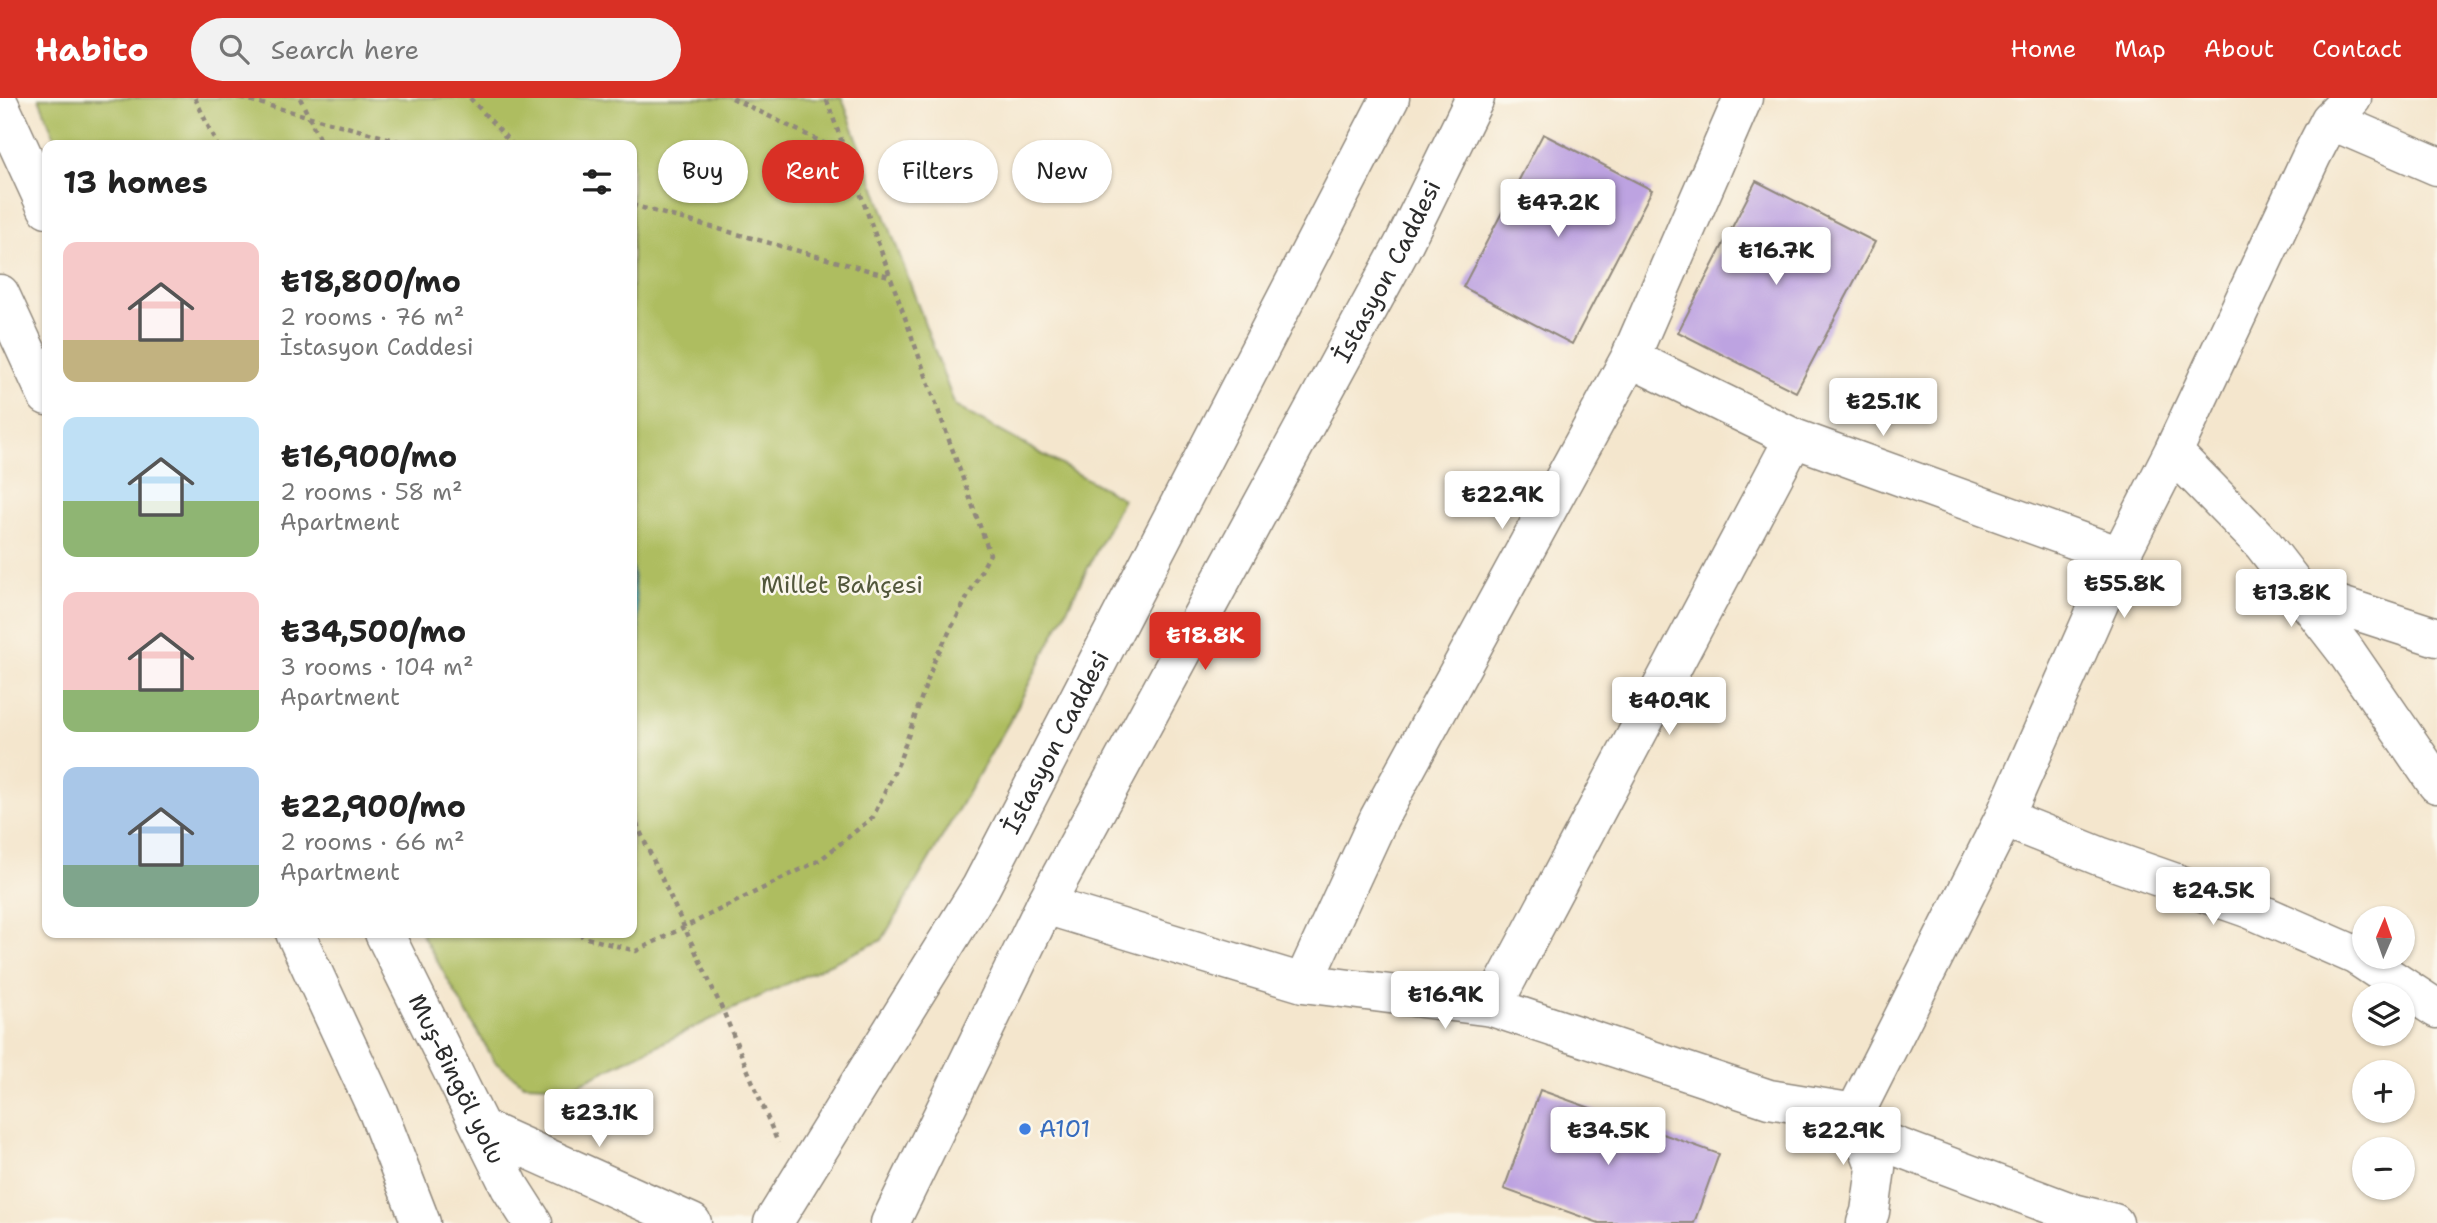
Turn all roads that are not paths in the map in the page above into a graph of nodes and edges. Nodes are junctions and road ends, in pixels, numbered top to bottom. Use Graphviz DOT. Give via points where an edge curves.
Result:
graph roads {
  1 [pos="1390,98"];
  2 [pos="1475,98"];
  3 [pos="1743,98"];
  4 [pos="0,106"];
  5 [pos="2341,109"];
  6 [pos="2437,166"];
  7 [pos="42,197"];
  8 [pos="0,294"];
  9 [pos="1630,358"];
  10 [pos="42,385"];
  11 [pos="1794,438"];
  12 [pos="2173,452"];
  13 [pos="2120,556"];
  14 [pos="2301,593"];
  15 [pos="2437,637"];
  16 [pos="2437,784"];
  17 [pos="2004,818"];
  18 [pos="1045,905"];
  19 [pos="297,938"];
  20 [pos="386,938"];
  21 [pos="1303,983"];
  22 [pos="1492,1007"];
  23 [pos="2437,1009"];
  24 [pos="1859,1123"];
  25 [pos="481,1128"];
  26 [pos="775,1212"];
  27 [pos="2075,1218"];
  28 [pos="421,1223"];
  29 [pos="533,1223"];
  30 [pos="692,1223"];
  31 [pos="890,1223"];
  32 [pos="1866,1223"];
  33 [pos="2114,1223"];
  1 -- 26 [label="main road, İstasyon Caddesi" via="981,887"];
  2 -- 18 [label="main road, İstasyon Caddesi" via="1403,245"];
  3 -- 9 [label="main road"];
  4 -- 7 [label="main road"];
  5 -- 6 [label="main road"];
  5 -- 12 [label="main road"];
  8 -- 10 [label="main road"];
  9 -- 11 [label="main road"];
  9 -- 21 [label="main road" via="1379,818"];
  11 -- 13 [label="main road"];
  11 -- 22 [label="main road"];
  12 -- 13 [label="main road"];
  12 -- 14 [label="main road" via="2263,544"];
  13 -- 17 [label="main road"];
  14 -- 15 [label="main road"];
  14 -- 16 [label="main road"];
  17 -- 23 [label="main road" via="2250,909 2355,955"];
  17 -- 24 [label="main road"];
  18 -- 21 [label="main road"];
  18 -- 31 [label="main road, İstasyon Caddesi"];
  19 -- 28 [label="main road" via="378,1112"];
  20 -- 25 [label="main road, Muş-Bingöl yolu"];
  21 -- 22 [label="main road"];
  22 -- 24 [label="main road"];
  24 -- 27 [label="main road"];
  24 -- 32 [label="main road" via="1876,1168"];
  25 -- 29 [label="main road, Muş-Bingöl yolu"];
  25 -- 30 [label="main road"];
  27 -- 33 [label="main road"];
}
